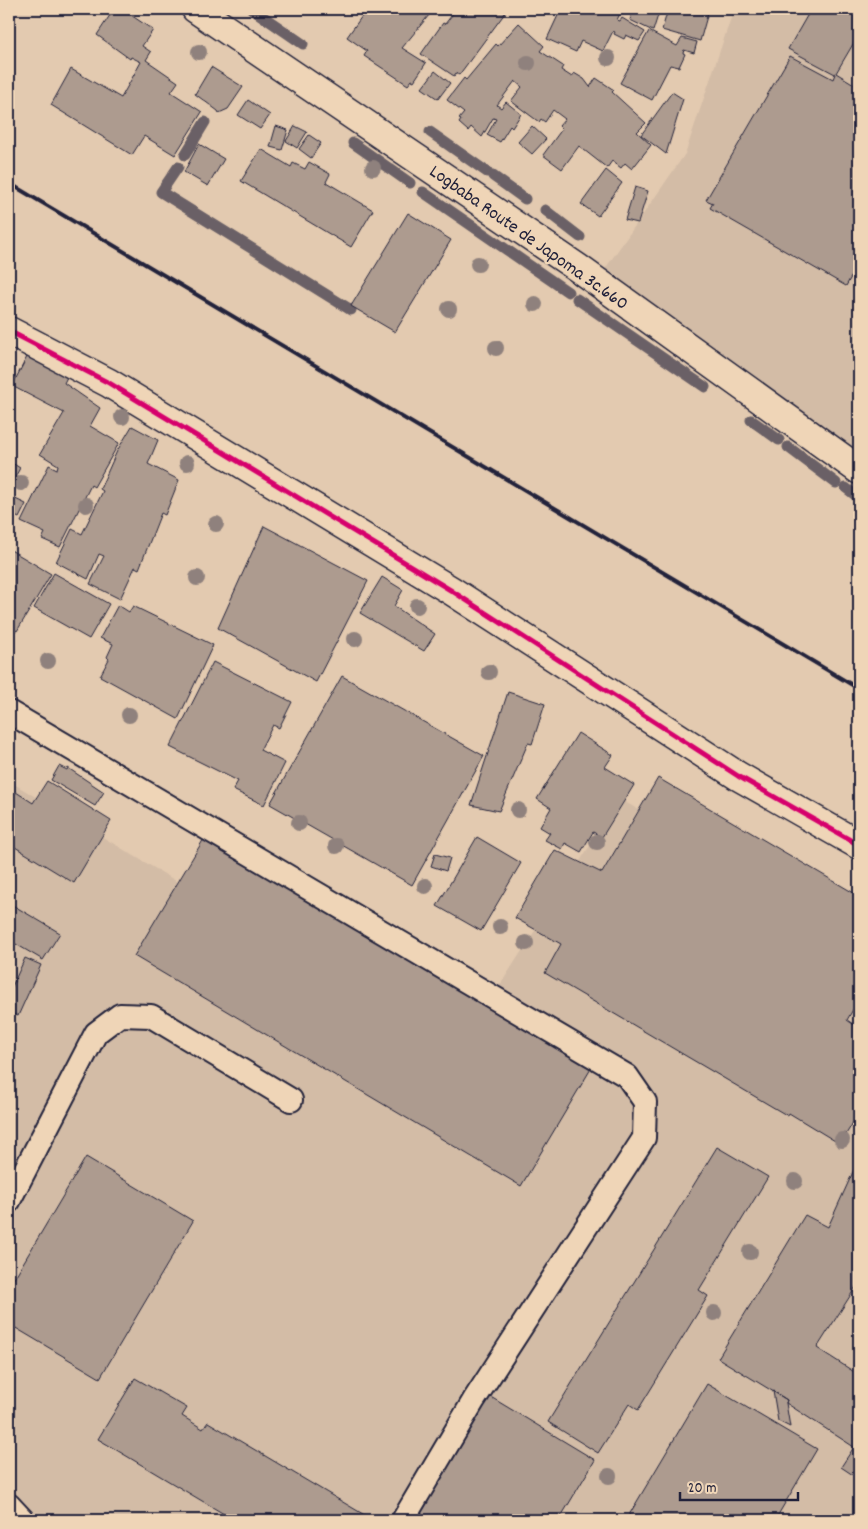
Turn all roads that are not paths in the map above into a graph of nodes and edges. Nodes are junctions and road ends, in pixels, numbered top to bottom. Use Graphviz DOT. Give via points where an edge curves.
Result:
graph roads {
  1 [pos="196,9"];
  2 [pos="9,331"];
  3 [pos="859,470"];
  4 [pos="9,712"];
  5 [pos="859,845"];
  6 [pos="291,1100"];
  7 [pos="9,1201"];
  8 [pos="9,1505"];
  9 [pos="23,1520"];
  10 [pos="403,1520"];
  1 -- 3 [label="street, Logbaba Route de Japoma 3c.660" via="578,268"];
  2 -- 5 [label="street" via="109,383 427,575 738,776"];
  4 -- 10 [label="lane" via="627,1076 645,1102 644,1138 474,1400"];
  6 -- 7 [label="lane" via="151,1016 120,1015 96,1033"];
  8 -- 9 [label="lane"];
}
